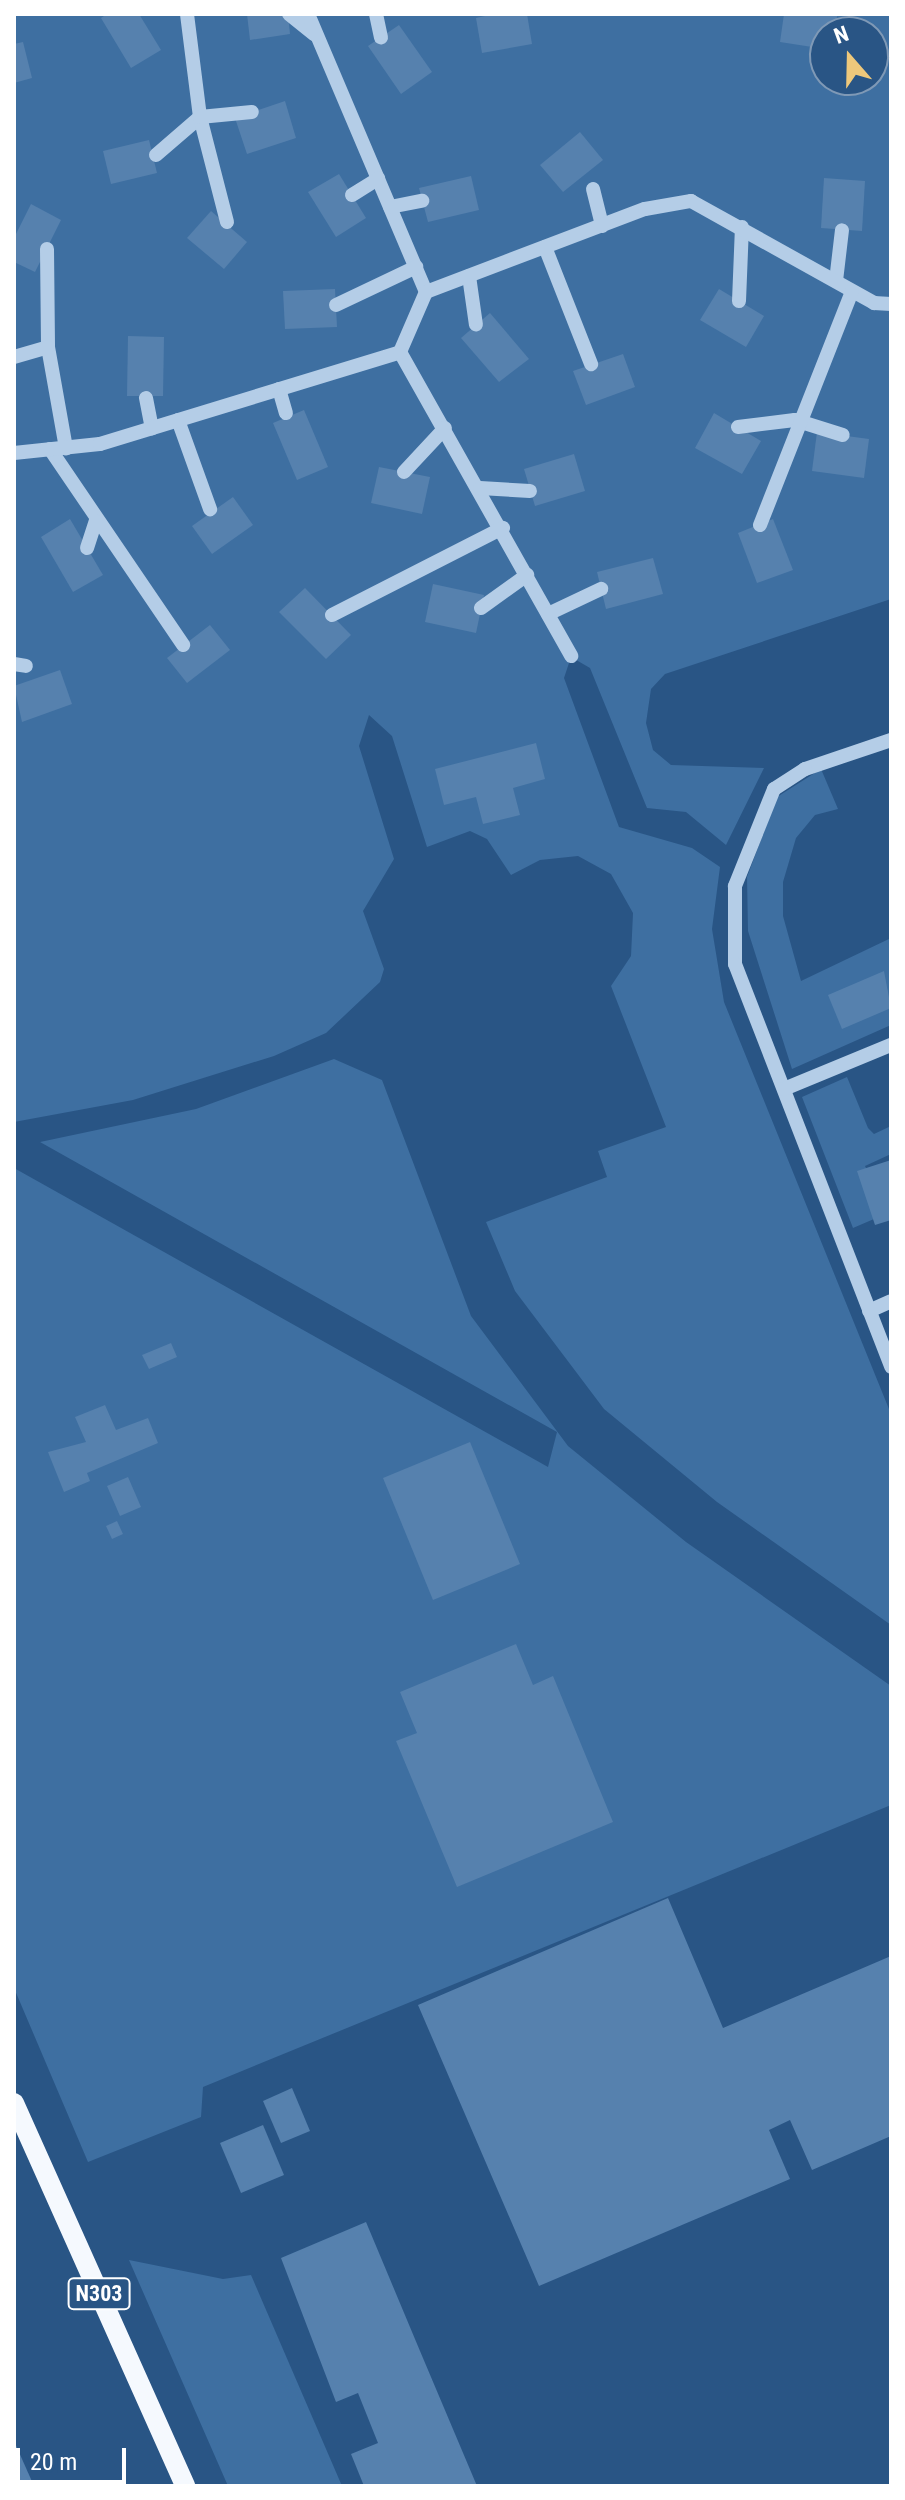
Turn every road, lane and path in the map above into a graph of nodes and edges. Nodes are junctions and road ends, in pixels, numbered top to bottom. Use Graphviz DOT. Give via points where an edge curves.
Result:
graph roads {
  1 [pos="187,14"];
  2 [pos="289,14"];
  3 [pos="308,14"];
  4 [pos="376,14"];
  5 [pos="318,37"];
  6 [pos="381,37"];
  7 [pos="252,112"];
  8 [pos="200,117"];
  9 [pos="156,155"];
  10 [pos="378,179"];
  11 [pos="593,189"];
  12 [pos="352,195"];
  13 [pos="422,201"];
  14 [pos="390,207"];
  15 [pos="227,222"];
  16 [pos="602,226"];
  17 [pos="742,227"];
  18 [pos="842,230"];
  19 [pos="545,247"];
  20 [pos="47,249"];
  21 [pos="416,267"];
  22 [pos="469,276"];
  23 [pos="836,281"];
  24 [pos="852,291"];
  25 [pos="426,292"];
  26 [pos="739,301"];
  27 [pos="891,304"];
  28 [pos="336,305"];
  29 [pos="476,325"];
  30 [pos="48,347"];
  31 [pos="400,352"];
  32 [pos="14,357"];
  33 [pos="591,364"];
  34 [pos="279,389"];
  35 [pos="146,398"];
  36 [pos="286,413"];
  37 [pos="178,420"];
  38 [pos="795,420"];
  39 [pos="738,427"];
  40 [pos="152,428"];
  41 [pos="445,428"];
  42 [pos="843,435"];
  43 [pos="66,448"];
  44 [pos="50,449"];
  45 [pos="14,453"];
  46 [pos="404,472"];
  47 [pos="480,488"];
  48 [pos="530,491"];
  49 [pos="210,509"];
  50 [pos="96,521"];
  51 [pos="760,525"];
  52 [pos="503,528"];
  53 [pos="87,548"];
  54 [pos="527,575"];
  55 [pos="601,589"];
  56 [pos="481,608"];
  57 [pos="548,614"];
  58 [pos="332,615"];
  59 [pos="183,645"];
  60 [pos="571,656"];
  61 [pos="891,740"];
  62 [pos="891,1045"];
  63 [pos="784,1089"];
  64 [pos="891,1301"];
  65 [pos="869,1311"];
  66 [pos="891,1367"];
  67 [pos="14,2103"];
  68 [pos="185,2486"];
  1 -- 8 [label="lane"];
  2 -- 5 [label="lane"];
  3 -- 5 [label="lane"];
  4 -- 6 [label="lane"];
  5 -- 10 [label="lane"];
  7 -- 8 [label="lane"];
  8 -- 9 [label="lane"];
  8 -- 15 [label="lane"];
  10 -- 12 [label="lane"];
  10 -- 14 [label="lane"];
  11 -- 16 [label="lane"];
  13 -- 14 [label="lane"];
  14 -- 21 [label="lane"];
  16 -- 17 [label="lane" via="691,201"];
  16 -- 19 [label="lane"];
  17 -- 23 [label="lane"];
  17 -- 26 [label="lane"];
  18 -- 23 [label="lane"];
  19 -- 22 [label="lane"];
  19 -- 33 [label="lane"];
  20 -- 30 [label="lane"];
  21 -- 25 [label="lane"];
  21 -- 28 [label="lane"];
  22 -- 25 [label="lane"];
  22 -- 29 [label="lane"];
  23 -- 24 [label="lane"];
  24 -- 27 [label="lane"];
  24 -- 38 [label="lane"];
  25 -- 31 [label="lane"];
  30 -- 32 [label="lane"];
  30 -- 43 [label="lane"];
  31 -- 34 [label="lane"];
  31 -- 41 [label="lane"];
  34 -- 36 [label="lane"];
  34 -- 37 [label="lane"];
  35 -- 40 [label="lane"];
  37 -- 40 [label="lane"];
  37 -- 49 [label="lane"];
  38 -- 39 [label="lane"];
  38 -- 42 [label="lane"];
  38 -- 51 [label="lane"];
  40 -- 43 [label="lane"];
  41 -- 46 [label="lane"];
  41 -- 47 [label="lane"];
  43 -- 44 [label="lane"];
  44 -- 45 [label="lane"];
  44 -- 50 [label="lane"];
  47 -- 48 [label="lane"];
  47 -- 52 [label="lane"];
  50 -- 53 [label="lane"];
  50 -- 59 [label="lane"];
  52 -- 54 [label="lane"];
  52 -- 58 [label="lane"];
  54 -- 56 [label="lane"];
  54 -- 57 [label="lane"];
  55 -- 57 [label="lane"];
  57 -- 60 [label="lane"];
  61 -- 63 [label="lane" via="805,769 774,789 737,872 735,964"];
  62 -- 63 [label="lane"];
  63 -- 65 [label="lane"];
  64 -- 65 [label="lane"];
  65 -- 66 [label="lane"];
  67 -- 68 [label="main road, N303"];
}
